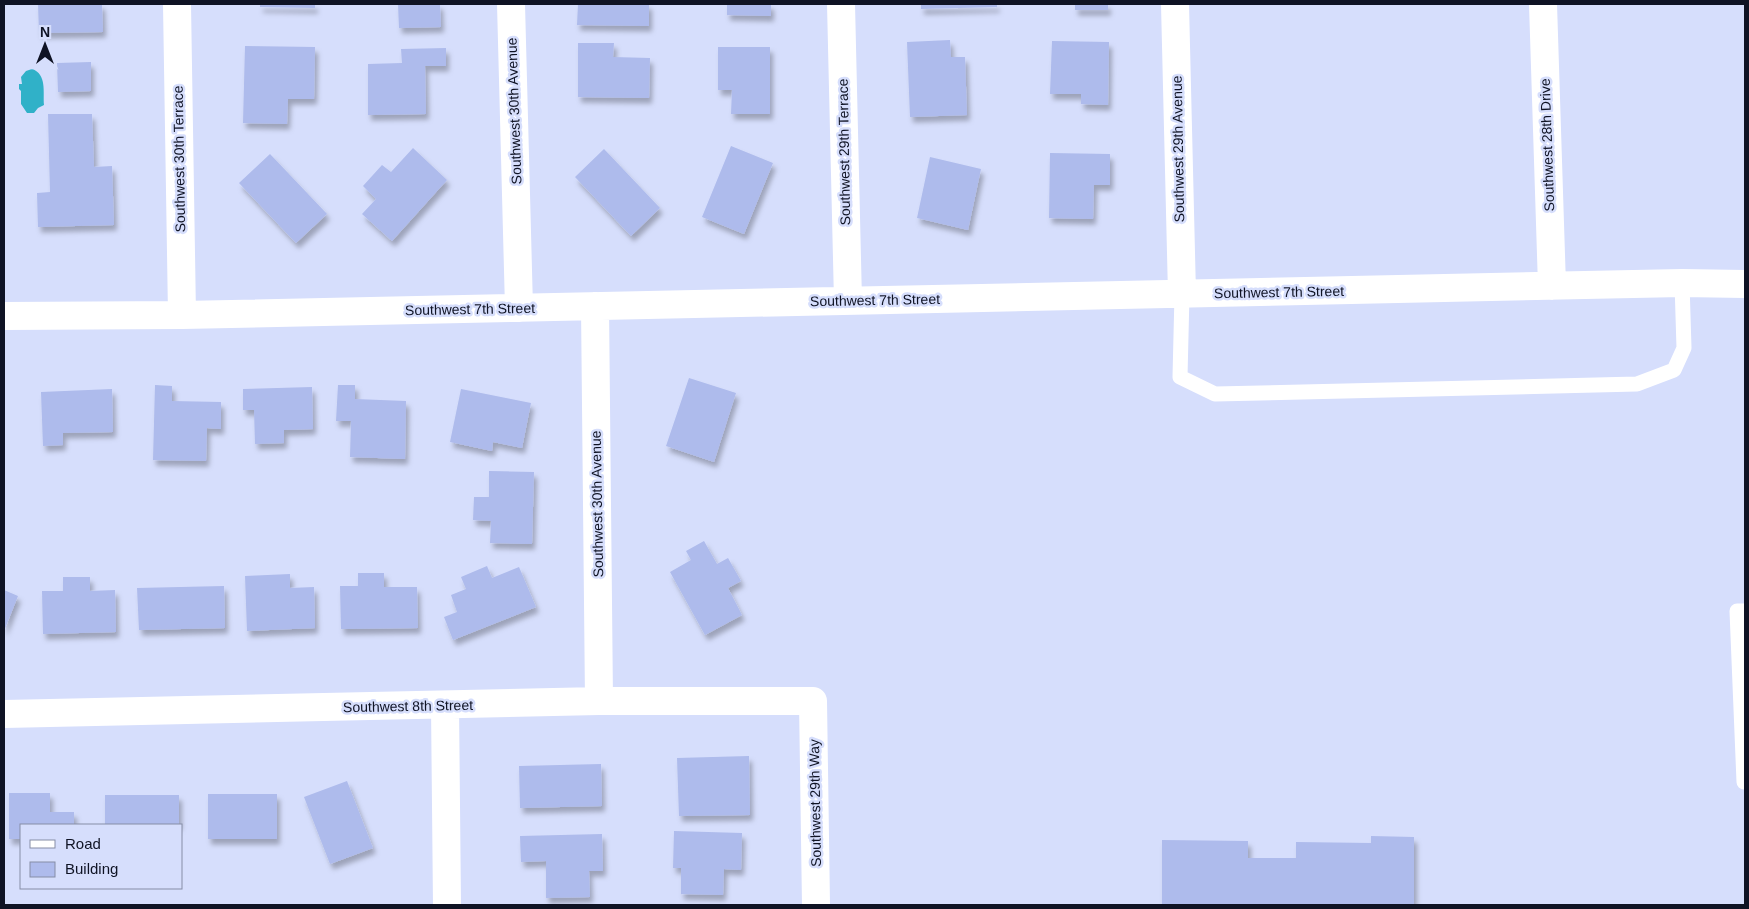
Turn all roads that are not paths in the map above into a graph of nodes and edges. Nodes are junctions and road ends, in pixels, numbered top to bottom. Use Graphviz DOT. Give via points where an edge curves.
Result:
graph roads {
  1 [pos="177,4"];
  2 [pos="511,4"];
  3 [pos="840,4"];
  4 [pos="1175,4"];
  5 [pos="1543,4"];
  6 [pos="1682,283"];
  7 [pos="1745,284"];
  8 [pos="1552,286"];
  9 [pos="1182,294"];
  10 [pos="848,301"];
  11 [pos="595,306"];
  12 [pos="519,308"];
  13 [pos="182,315"];
  14 [pos="4,316"];
  15 [pos="1745,611"];
  16 [pos="599,701"];
  17 [pos="813,701"];
  18 [pos="445,705"];
  19 [pos="4,714"];
  20 [pos="1745,782"];
  21 [pos="447,905"];
  22 [pos="816,905"];
  1 -- 13 [label="street, Southwest 30th Terrace"];
  2 -- 12 [label="street, Southwest 30th Avenue"];
  3 -- 10 [label="street, Southwest 29th Terrace"];
  4 -- 9 [label="street, Southwest 29th Avenue"];
  5 -- 8 [label="street, Southwest 28th Drive"];
  6 -- 7 [label="street, Southwest 7th Street"];
  6 -- 8 [label="street, Southwest 7th Street"];
  6 -- 9 [label="lane" via="1684,348 1674,370 1637,384 1225,394 1215,394 1180,377"];
  8 -- 9 [label="street, Southwest 7th Street"];
  9 -- 10 [label="street, Southwest 7th Street"];
  10 -- 11 [label="street, Southwest 7th Street"];
  11 -- 12 [label="street, Southwest 7th Street"];
  11 -- 16 [label="street, Southwest 30th Avenue"];
  12 -- 13 [label="street, Southwest 7th Street"];
  13 -- 14 [label="street, Southwest 7th Street"];
  15 -- 20 [label="lane" via="1737,611"];
  16 -- 17 [label="street, Southwest 8th Street"];
  16 -- 18 [label="street, Southwest 8th Street"];
  17 -- 22 [label="street, Southwest 29th Way"];
  18 -- 19 [label="street, Southwest 8th Street"];
  18 -- 21 [label="street"];
}
